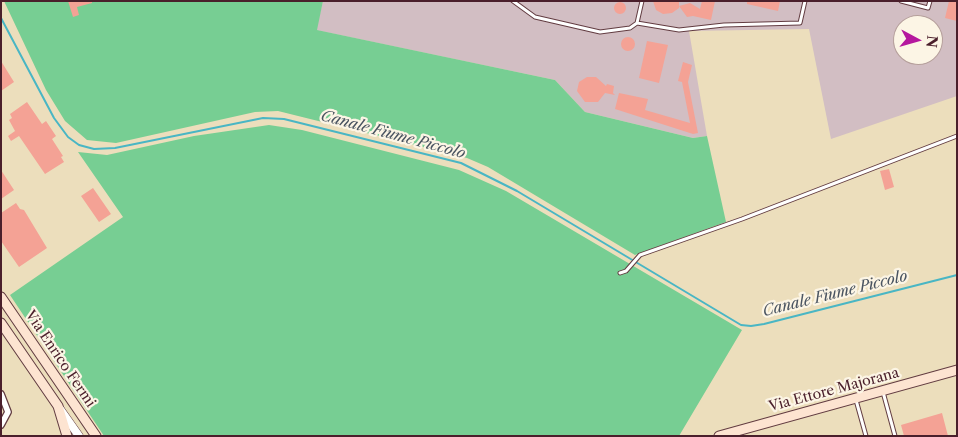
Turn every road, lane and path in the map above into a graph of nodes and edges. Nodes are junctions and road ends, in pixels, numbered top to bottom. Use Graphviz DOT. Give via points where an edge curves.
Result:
graph roads {
  1 [pos="513,1"];
  2 [pos="642,1"];
  3 [pos="804,1"];
  4 [pos="901,1"];
  5 [pos="930,1"];
  6 [pos="636,23"];
  7 [pos="957,136"];
  8 [pos="620,273"];
  9 [pos="1,297"];
  10 [pos="1,323"];
  11 [pos="957,370"];
  12 [pos="883,391"];
  13 [pos="1,394"];
  14 [pos="856,398"];
  15 [pos="58,406"];
  16 [pos="1,424"];
  17 [pos="754,426"];
  18 [pos="67,436"];
  19 [pos="79,436"];
  20 [pos="96,436"];
  21 [pos="719,436"];
  22 [pos="742,436"];
  23 [pos="866,436"];
  24 [pos="895,436"];
  1 -- 6 [label="lane" via="535,17 600,32 630,28"];
  2 -- 6 [label="lane"];
  3 -- 6 [label="lane" via="800,23 679,30"];
  4 -- 5 [label="lane" via="928,8"];
  7 -- 8 [label="lane" via="637,258 631,267"];
  9 -- 20 [label="main road, Via Enrico Fermi"];
  10 -- 15 [label="main road, Via Enrico Fermi"];
  11 -- 12 [label="main road, Via Ettore Majorana"];
  12 -- 14 [label="main road, Via Ettore Majorana"];
  12 -- 24 [label="lane"];
  13 -- 16 [label="street" via="8,412"];
  14 -- 17 [label="main road, Via Ettore Majorana"];
  14 -- 23 [label="lane"];
  15 -- 18 [label="main road"];
  15 -- 19 [label="street, Via Enrico Fermi"];
  17 -- 21 [label="main road, Via Ettore Majorana"];
  17 -- 22 [label="street"];
}
